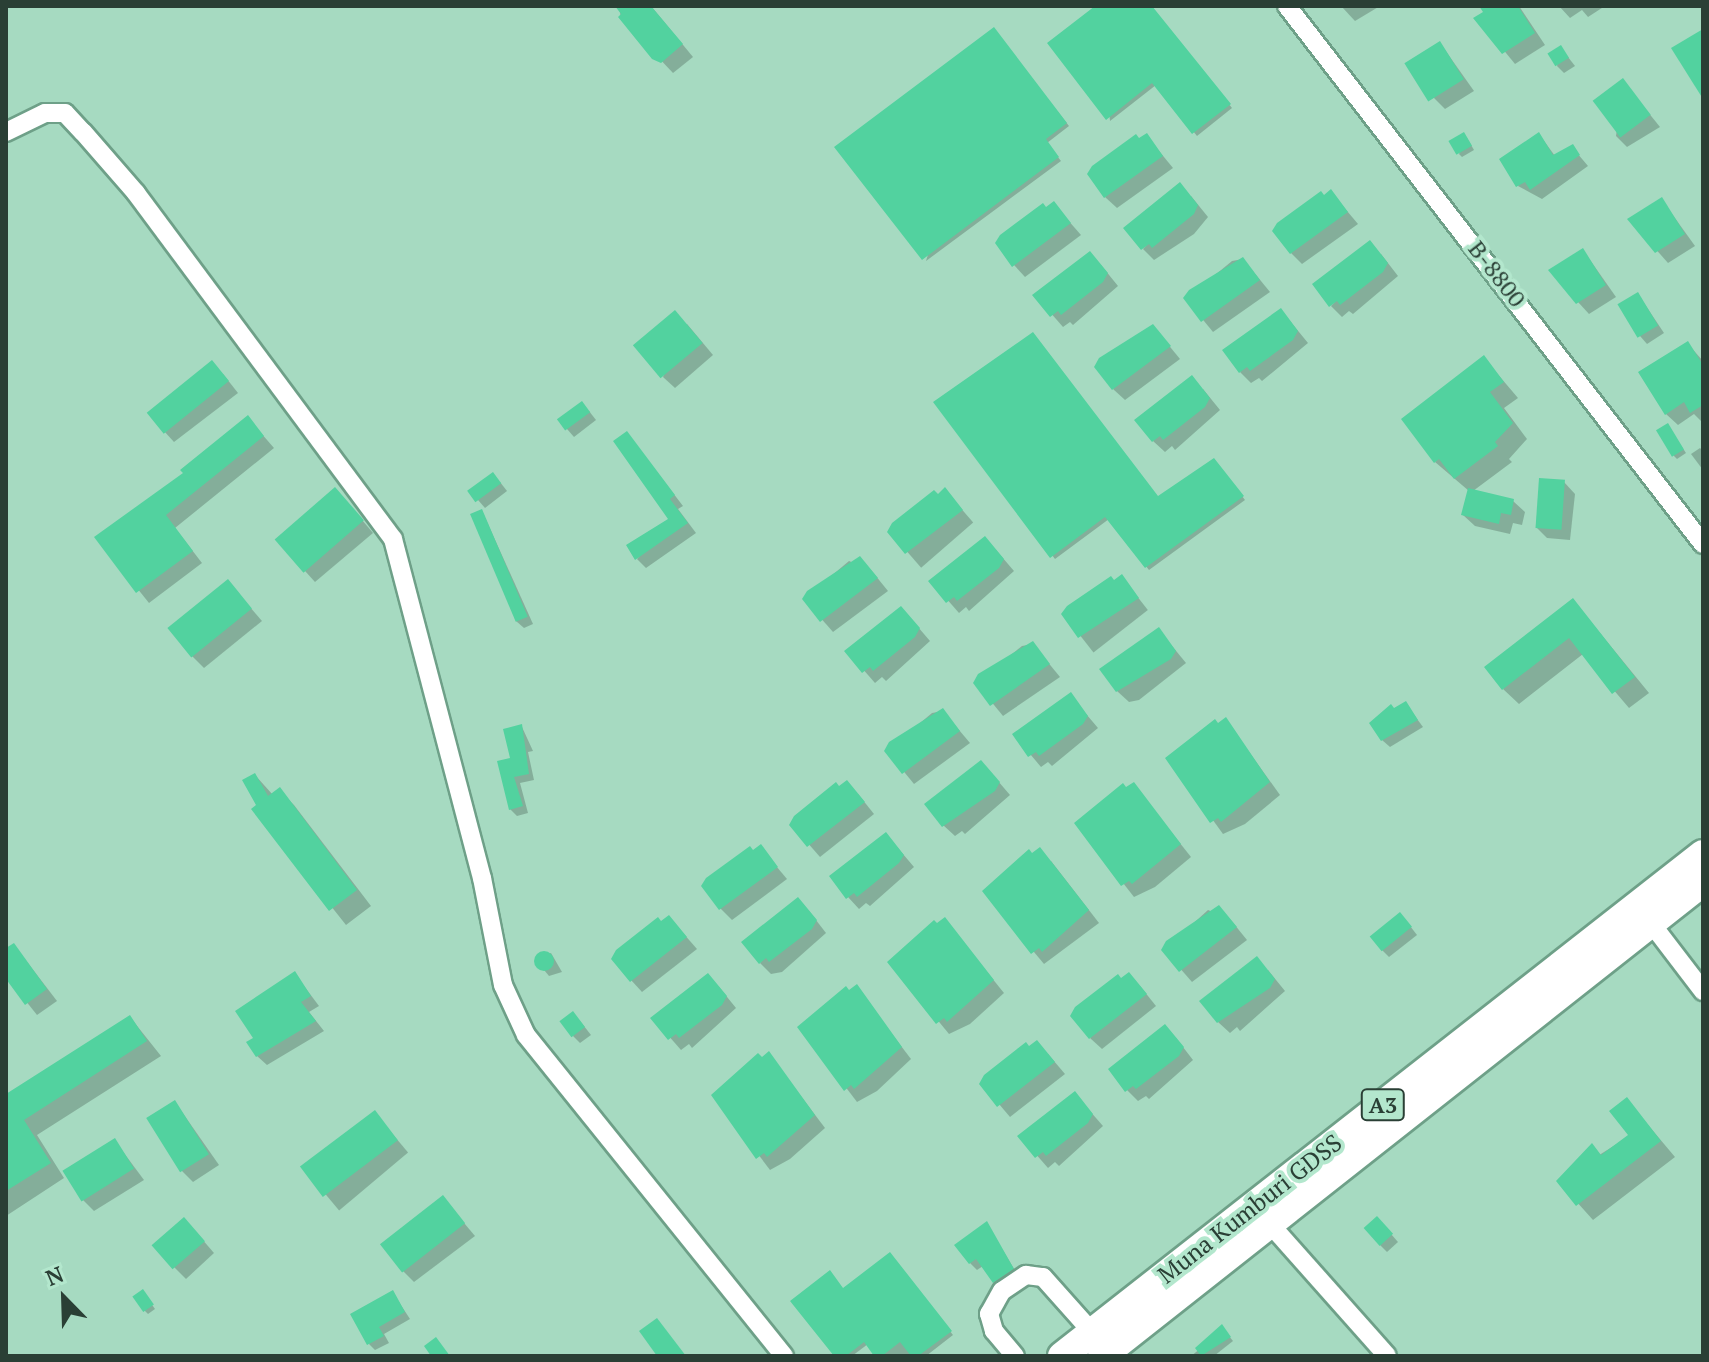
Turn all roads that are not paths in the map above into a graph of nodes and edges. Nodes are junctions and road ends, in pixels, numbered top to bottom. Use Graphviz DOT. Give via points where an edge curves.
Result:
graph roads {
  1 [pos="1287,6"];
  2 [pos="6,132"];
  3 [pos="1703,544"];
  4 [pos="1703,854"];
  5 [pos="1703,882"];
  6 [pos="1651,923"];
  7 [pos="1703,991"];
  8 [pos="1270,1224"];
  9 [pos="1105,1348"];
  10 [pos="784,1356"];
  11 [pos="1015,1356"];
  12 [pos="1062,1356"];
  13 [pos="1387,1356"];
  1 -- 3 [label="street, B-8800"];
  2 -- 10 [label="street" via="45,113 65,113 74,122 136,193 393,539 474,848 503,985 526,1035"];
  4 -- 9 [label="highway, Muna Kumburi GDSS / A3"];
  5 -- 6 [label="highway, Muna Kumburi GDSS / A3"];
  6 -- 7 [label="street"];
  6 -- 8 [label="highway, Muna Kumburi GDSS / A3"];
  8 -- 9 [label="highway, Muna Kumburi GDSS / A3"];
  8 -- 13 [label="street"];
  9 -- 11 [label="street" via="1043,1277 1026,1275 1002,1291 989,1314 994,1331"];
  9 -- 12 [label="highway, Muna Kumburi GDSS / A3"];
}
